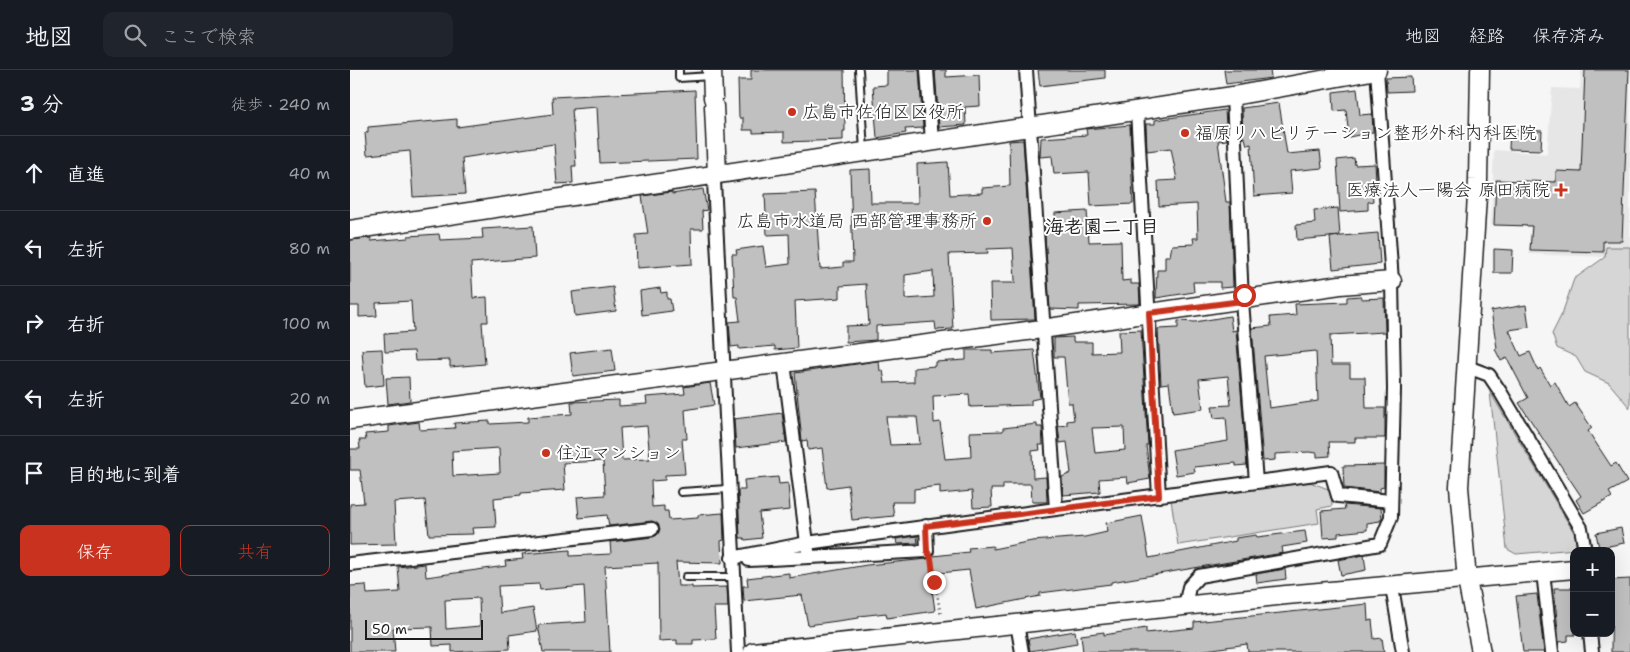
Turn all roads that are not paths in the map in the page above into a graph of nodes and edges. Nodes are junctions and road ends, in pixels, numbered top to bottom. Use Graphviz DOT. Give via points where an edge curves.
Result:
graph roads {
  1 [pos="678,70"];
  2 [pos="859,70"];
  3 [pos="927,70"];
  4 [pos="1026,70"];
  5 [pos="1377,70"];
  6 [pos="1480,70"];
  7 [pos="712,73"];
  8 [pos="1233,96"];
  9 [pos="1137,110"];
  10 [pos="1029,127"];
  11 [pos="932,142"];
  12 [pos="864,152"];
  13 [pos="717,174"];
  14 [pos="350,230"];
  15 [pos="1392,281"];
  16 [pos="1242,301"];
  17 [pos="1149,313"];
  18 [pos="1042,329"];
  19 [pos="784,363"];
  20 [pos="1465,366"];
  21 [pos="723,371"];
  22 [pos="350,420"];
  23 [pos="1256,482"];
  24 [pos="728,489"];
  25 [pos="681,492"];
  26 [pos="1159,496"];
  27 [pos="1391,501"];
  28 [pos="1056,510"];
  29 [pos="926,526"];
  30 [pos="652,529"];
  31 [pos="807,543"];
  32 [pos="1584,547"];
  33 [pos="732,558"];
  34 [pos="810,558"];
  35 [pos="350,564"];
  36 [pos="1570,569"];
  37 [pos="1543,572"];
  38 [pos="686,576"];
  39 [pos="734,577"];
  40 [pos="1467,580"];
  41 [pos="1392,587"];
  42 [pos="1185,606"];
  43 [pos="1017,624"];
  44 [pos="1590,637"];
  45 [pos="738,652"];
  46 [pos="755,652"];
  47 [pos="1022,652"];
  48 [pos="1403,652"];
  49 [pos="1481,652"];
  50 [pos="1552,652"];
  51 [pos="1592,652"];
  1 -- 7 [label="lane" via="679,78"];
  2 -- 12 [label="lane"];
  3 -- 11 [label="street"];
  4 -- 10 [label="street"];
  5 -- 8 [label="street"];
  5 -- 15 [label="street"];
  6 -- 20 [label="street" via="1479,164"];
  7 -- 13 [label="street"];
  8 -- 9 [label="street"];
  8 -- 16 [label="street"];
  9 -- 10 [label="street"];
  9 -- 17 [label="street"];
  10 -- 11 [label="street"];
  10 -- 18 [label="street"];
  11 -- 12 [label="street"];
  12 -- 13 [label="street"];
  13 -- 14 [label="street"];
  13 -- 21 [label="street" via="714,181"];
  15 -- 16 [label="street" via="1340,285"];
  15 -- 27 [label="street"];
  16 -- 17 [label="street"];
  16 -- 23 [label="street"];
  17 -- 18 [label="street"];
  17 -- 26 [label="street"];
  18 -- 19 [label="street"];
  18 -- 28 [label="street"];
  19 -- 21 [label="street"];
  19 -- 31 [label="street"];
  20 -- 32 [label="street" via="1488,375 1501,393 1581,528"];
  20 -- 40 [label="street" via="1459,487"];
  21 -- 22 [label="street"];
  21 -- 24 [label="street"];
  23 -- 26 [label="street"];
  23 -- 27 [label="street" via="1331,472 1338,496"];
  24 -- 25 [label="lane"];
  24 -- 33 [label="street"];
  26 -- 28 [label="street"];
  27 -- 42 [label="street" via="1391,517 1380,544 1199,576 1189,587"];
  28 -- 29 [label="street"];
  29 -- 31 [label="street"];
  29 -- 34 [label="street" via="927,551"];
  30 -- 35 [label="street"];
  31 -- 33 [label="street"];
  31 -- 34 [label="street"];
  33 -- 34 [label="street" via="762,561"];
  33 -- 39 [label="street"];
  36 -- 37 [label="street"];
  37 -- 40 [label="street"];
  37 -- 50 [label="street"];
  38 -- 39 [label="lane"];
  39 -- 45 [label="street"];
  40 -- 41 [label="street"];
  40 -- 49 [label="street"];
  41 -- 42 [label="street"];
  41 -- 48 [label="street"];
  42 -- 43 [label="street"];
  43 -- 46 [label="street"];
  43 -- 47 [label="street"];
  44 -- 51 [label="street"];
}
